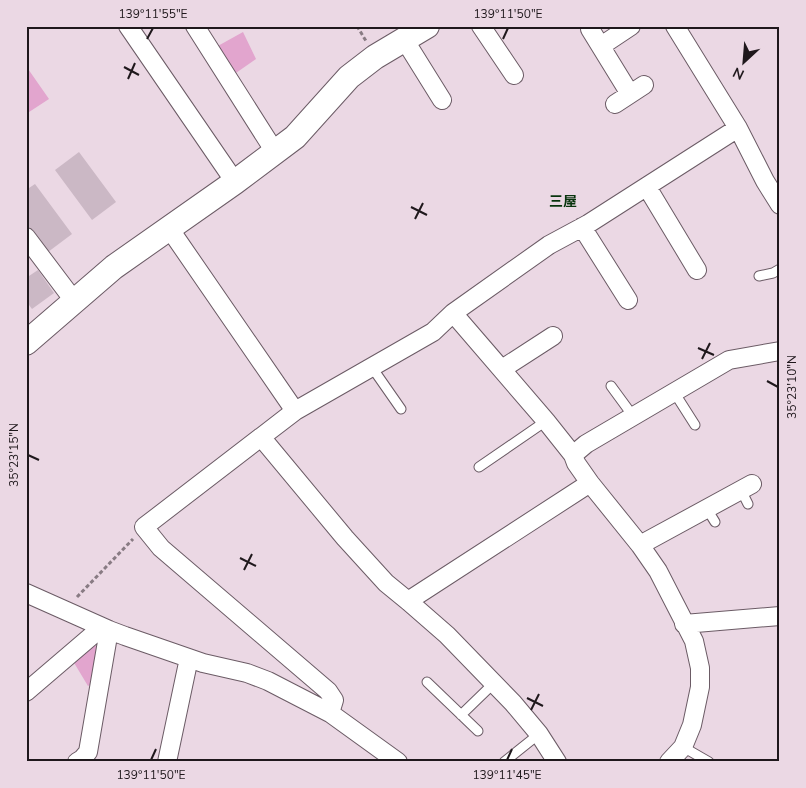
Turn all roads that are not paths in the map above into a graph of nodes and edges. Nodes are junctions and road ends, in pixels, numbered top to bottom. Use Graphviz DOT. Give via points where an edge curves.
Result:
graph roads {
  1 [pos="128,26"];
  2 [pos="195,26"];
  3 [pos="427,26"];
  4 [pos="481,26"];
  5 [pos="631,26"];
  6 [pos="675,26"];
  7 [pos="590,29"];
  8 [pos="404,39"];
  9 [pos="601,46"];
  10 [pos="514,74"];
  11 [pos="442,100"];
  12 [pos="615,104"];
  13 [pos="738,128"];
  14 [pos="275,152"];
  15 [pos="235,182"];
  16 [pos="646,186"];
  17 [pos="780,205"];
  18 [pos="582,227"];
  19 [pos="169,228"];
  20 [pos="26,237"];
  21 [pos="780,269"];
  22 [pos="697,270"];
  23 [pos="760,276"];
  24 [pos="628,300"];
  25 [pos="75,302"];
  26 [pos="453,313"];
  27 [pos="553,336"];
  28 [pos="26,343"];
  29 [pos="780,351"];
  30 [pos="371,366"];
  31 [pos="502,370"];
  32 [pos="612,386"];
  33 [pos="674,392"];
  34 [pos="401,409"];
  35 [pos="295,411"];
  36 [pos="633,416"];
  37 [pos="546,421"];
  38 [pos="695,424"];
  39 [pos="262,437"];
  40 [pos="572,455"];
  41 [pos="479,467"];
  42 [pos="590,483"];
  43 [pos="747,492"];
  44 [pos="640,545"];
  45 [pos="26,593"];
  46 [pos="408,601"];
  47 [pos="780,616"];
  48 [pos="684,624"];
  49 [pos="105,628"];
  50 [pos="189,658"];
  51 [pos="427,682"];
  52 [pos="493,684"];
  53 [pos="26,692"];
  54 [pos="330,713"];
  55 [pos="461,715"];
  56 [pos="478,731"];
  57 [pos="538,734"];
  58 [pos="683,747"];
  59 [pos="76,762"];
  60 [pos="167,762"];
  61 [pos="398,762"];
  62 [pos="504,762"];
  63 [pos="557,762"];
  64 [pos="669,762"];
  65 [pos="709,762"];
  1 -- 15 [label="street"];
  2 -- 14 [label="street"];
  3 -- 8 [label="street"];
  4 -- 10 [label="street"];
  5 -- 9 [label="street"];
  6 -- 13 [label="street"];
  7 -- 9 [label="street"];
  8 -- 11 [label="street"];
  8 -- 14 [label="street" via="349,77 295,137"];
  9 -- 12 [label="street" via="637,89"];
  13 -- 16 [label="street"];
  13 -- 17 [label="street"];
  14 -- 15 [label="street"];
  15 -- 19 [label="street"];
  16 -- 18 [label="street"];
  16 -- 22 [label="street"];
  18 -- 24 [label="street"];
  18 -- 26 [label="street" via="549,245"];
  19 -- 25 [label="street" via="114,267"];
  19 -- 35 [label="street"];
  20 -- 25 [label="street"];
  21 -- 23 [label="lane"];
  25 -- 28 [label="street"];
  26 -- 30 [label="street" via="432,332"];
  26 -- 31 [label="street"];
  27 -- 31 [label="street"];
  29 -- 33 [label="street" via="729,360"];
  30 -- 34 [label="lane"];
  30 -- 35 [label="street"];
  31 -- 37 [label="street"];
  32 -- 36 [label="lane"];
  33 -- 36 [label="street"];
  33 -- 38 [label="lane"];
  35 -- 39 [label="street"];
  36 -- 40 [label="street"];
  37 -- 40 [label="street"];
  37 -- 41 [label="lane"];
  39 -- 46 [label="street" via="345,538 386,583"];
  39 -- 54 [label="street" via="144,527 161,548 328,691 334,700"];
  40 -- 42 [label="street"];
  42 -- 44 [label="street"];
  42 -- 46 [label="street"];
  43 -- 44 [label="street" via="711,515"];
  44 -- 48 [label="street" via="658,571"];
  45 -- 49 [label="street"];
  46 -- 52 [label="street" via="447,635"];
  47 -- 48 [label="street"];
  48 -- 58 [label="street" via="694,641 700,687 692,725"];
  49 -- 50 [label="street"];
  49 -- 53 [label="street"];
  49 -- 59 [label="street" via="88,752"];
  50 -- 54 [label="street" via="268,680"];
  50 -- 60 [label="street"];
  51 -- 55 [label="lane"];
  52 -- 55 [label="lane"];
  52 -- 57 [label="street"];
  54 -- 61 [label="street"];
  55 -- 56 [label="lane"];
  57 -- 62 [label="lane"];
  57 -- 63 [label="street"];
  58 -- 64 [label="street"];
  58 -- 65 [label="lane"];
}
